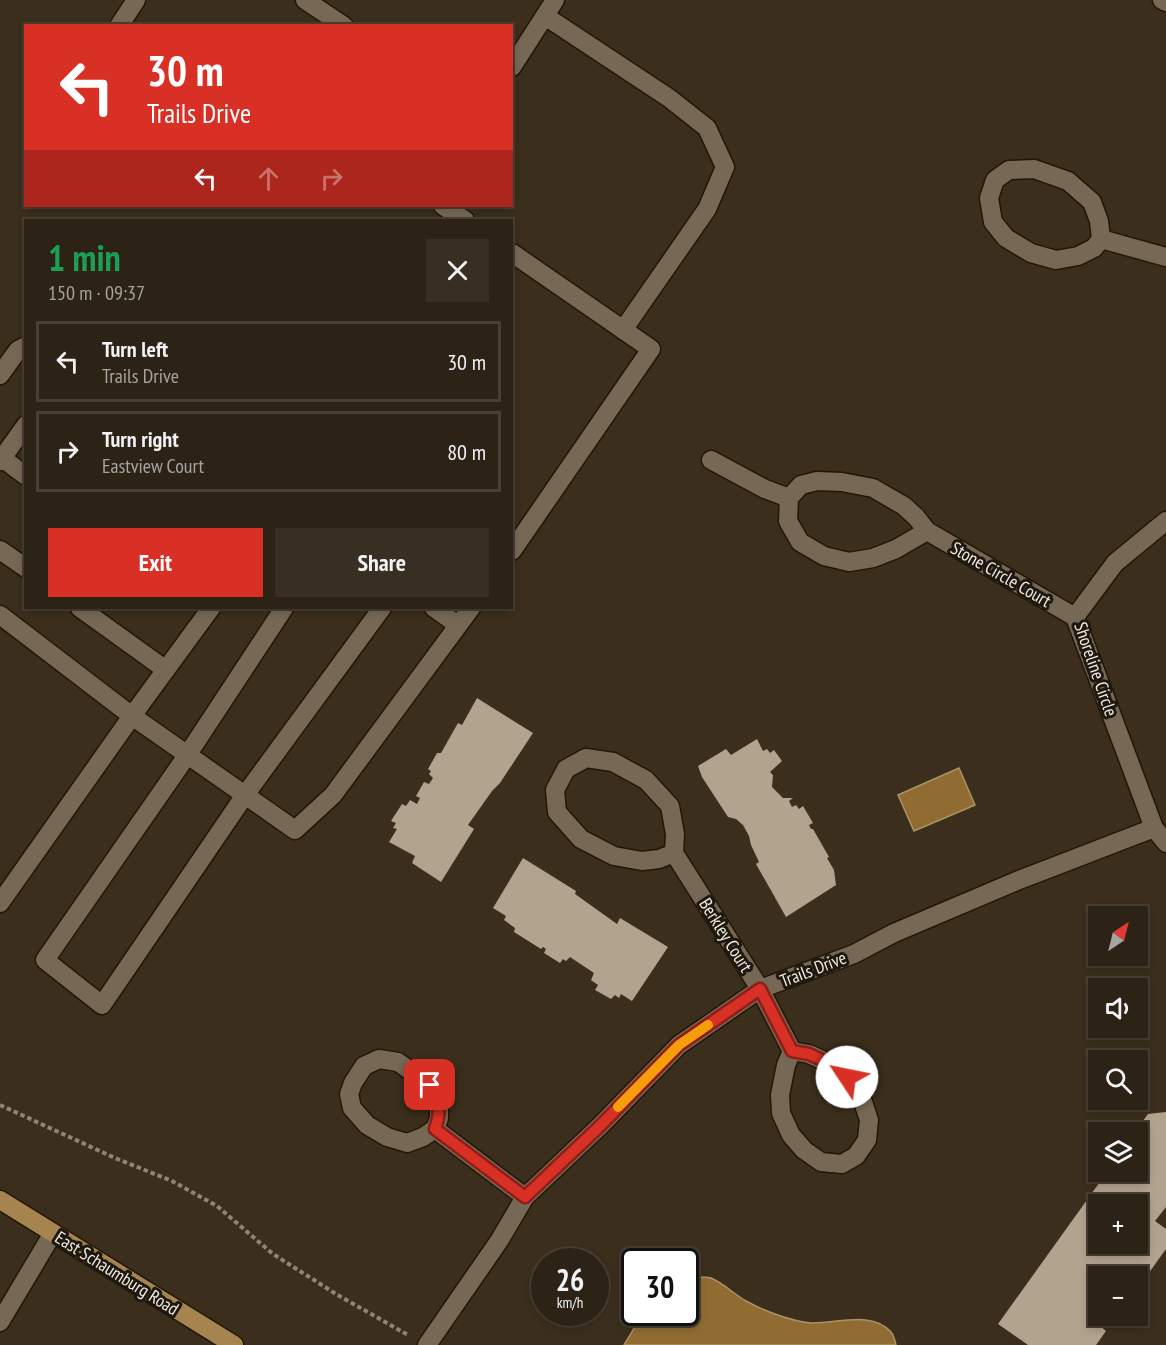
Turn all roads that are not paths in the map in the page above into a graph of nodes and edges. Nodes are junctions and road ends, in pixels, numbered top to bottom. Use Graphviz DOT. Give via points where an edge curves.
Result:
graph roads {
  1 [pos="136,0"];
  2 [pos="305,0"];
  3 [pos="555,0"];
  4 [pos="1162,0"];
  5 [pos="1166,2"];
  6 [pos="544,16"];
  7 [pos="120,24"];
  8 [pos="341,24"];
  9 [pos="513,65"];
  10 [pos="445,207"];
  11 [pos="463,219"];
  12 [pos="1101,239"];
  13 [pos="513,254"];
  14 [pos="1166,257"];
  15 [pos="623,330"];
  16 [pos="24,347"];
  17 [pos="0,375"];
  18 [pos="24,428"];
  19 [pos="1,460"];
  20 [pos="711,460"];
  21 [pos="24,475"];
  22 [pos="789,498"];
  23 [pos="1166,521"];
  24 [pos="927,531"];
  25 [pos="0,550"];
  26 [pos="513,550"];
  27 [pos="24,567"];
  28 [pos="81,609"];
  29 [pos="208,609"];
  30 [pos="283,609"];
  31 [pos="381,609"];
  32 [pos="435,609"];
  33 [pos="470,609"];
  34 [pos="0,615"];
  35 [pos="1075,617"];
  36 [pos="458,625"];
  37 [pos="166,670"];
  38 [pos="132,716"];
  39 [pos="188,754"];
  40 [pos="245,795"];
  41 [pos="1154,828"];
  42 [pos="1166,843"];
  43 [pos="674,853"];
  44 [pos="0,903"];
  45 [pos="760,989"];
  46 [pos="792,1051"];
  47 [pos="435,1129"];
  48 [pos="525,1197"];
  49 [pos="0,1200"];
  50 [pos="53,1233"];
  51 [pos="0,1322"];
  52 [pos="421,1342"];
  53 [pos="234,1345"];
  1 -- 7 [label="street"];
  2 -- 8 [label="street"];
  3 -- 6 [label="street"];
  4 -- 5 [label="street"];
  6 -- 9 [label="street"];
  6 -- 15 [label="street" via="669,98 707,128 725,167 707,209"];
  10 -- 11 [label="street"];
  12 -- 12 [label="street" via="1100,221 1092,202 1068,181 1034,169 1010,170 995,180 989,198 993,222 1006,238 1031,253 1056,260 1078,256 1094,248"];
  12 -- 14 [label="street"];
  13 -- 15 [label="street"];
  15 -- 26 [label="street" via="651,350"];
  16 -- 17 [label="street"];
  18 -- 19 [label="street"];
  19 -- 21 [label="street"];
  20 -- 22 [label="street"];
  22 -- 24 [label="street, Stone Circle Court" via="801,485 818,481 873,488 904,506"];
  22 -- 24 [label="street" via="788,521 800,542 824,556 849,562 896,549"];
  23 -- 35 [label="street, Shoreline Circle" via="1115,562"];
  24 -- 35 [label="street, Stone Circle Court"];
  25 -- 27 [label="street"];
  28 -- 37 [label="street"];
  29 -- 37 [label="street"];
  30 -- 39 [label="street"];
  31 -- 40 [label="street"];
  32 -- 36 [label="street"];
  33 -- 36 [label="street"];
  34 -- 38 [label="street"];
  35 -- 41 [label="street, Shoreline Circle"];
  36 -- 40 [label="street" via="333,795 295,830"];
  37 -- 38 [label="street"];
  38 -- 39 [label="street"];
  38 -- 44 [label="street"];
  39 -- 40 [label="street"];
  39 -- 40 [label="street" via="45,960 102,1005"];
  41 -- 42 [label="street, Shoreline Circle"];
  41 -- 45 [label="street, Trails Drive" via="988,893 854,954"];
  43 -- 43 [label="street" via="670,806 646,780 613,762 586,758 566,769 555,790 557,812 581,838 614,856 642,861"];
  43 -- 45 [label="street, Berkley Court"];
  45 -- 46 [label="street, Berkley Court"];
  45 -- 48 [label="street, Trails Drive" via="679,1045"];
  46 -- 46 [label="street" via="780,1095 781,1113 791,1135 804,1150 821,1162 842,1164 856,1156 867,1140 869,1120 861,1095 835,1066"];
  47 -- 47 [label="street" via="439,1104 430,1085 398,1062 379,1059 364,1066 349,1094 352,1108 367,1125 407,1143"];
  47 -- 48 [label="street"];
  48 -- 52 [label="street, Trails Drive" via="499,1241"];
  49 -- 50 [label="main road, East Schaumburg Road"];
  50 -- 51 [label="street"];
  50 -- 53 [label="main road, East Schaumburg Road"];
}
